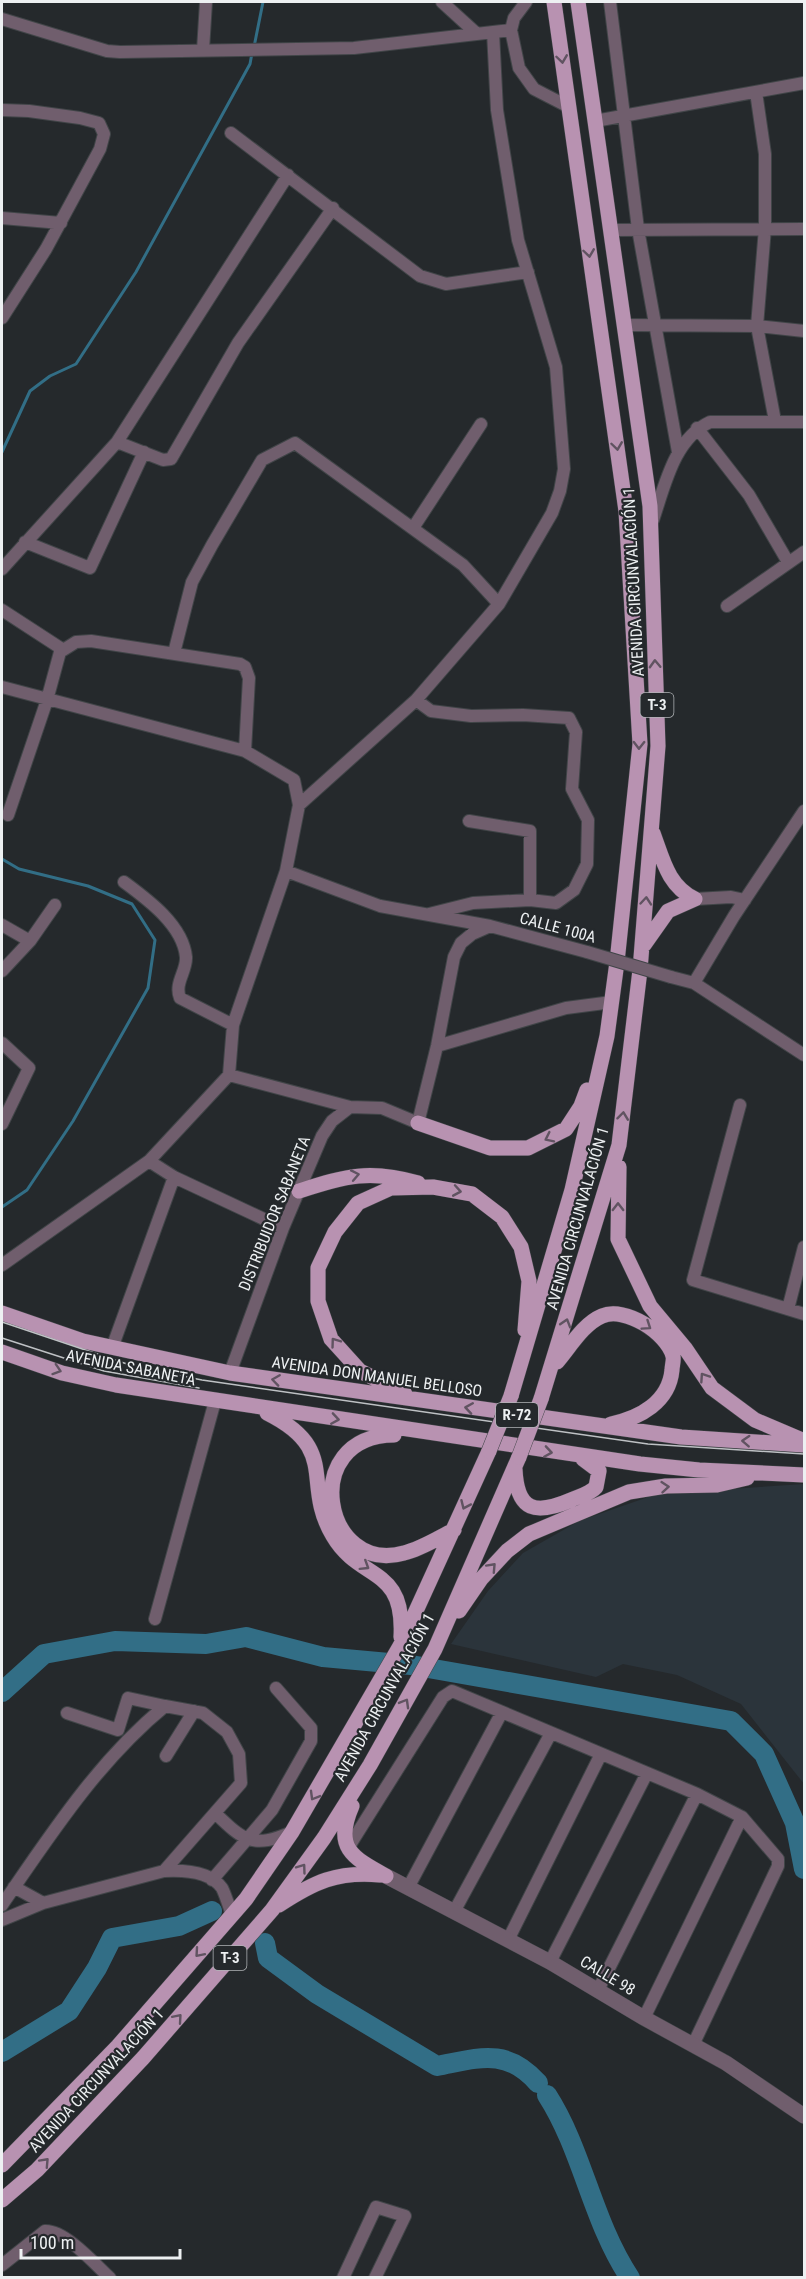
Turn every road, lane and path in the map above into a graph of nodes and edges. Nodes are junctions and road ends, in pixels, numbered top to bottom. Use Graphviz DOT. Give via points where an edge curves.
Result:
graph roads {
  1 [pos="204,2"];
  2 [pos="442,2"];
  3 [pos="526,2"];
  4 [pos="554,2"];
  5 [pos="578,2"];
  6 [pos="610,2"];
  7 [pos="2,20"];
  8 [pos="511,30"];
  9 [pos="493,32"];
  10 [pos="476,33"];
  11 [pos="203,50"];
  12 [pos="804,83"];
  13 [pos="756,92"];
  14 [pos="569,107"];
  15 [pos="2,110"];
  16 [pos="625,116"];
  17 [pos="595,122"];
  18 [pos="231,133"];
  19 [pos="288,175"];
  20 [pos="333,208"];
  21 [pos="2,218"];
  22 [pos="61,223"];
  23 [pos="765,228"];
  24 [pos="638,229"];
  25 [pos="804,229"];
  26 [pos="611,230"];
  27 [pos="528,272"];
  28 [pos="2,318"];
  29 [pos="624,325"];
  30 [pos="654,325"];
  31 [pos="757,326"];
  32 [pos="804,331"];
  33 [pos="775,421"];
  34 [pos="804,422"];
  35 [pos="481,424"];
  36 [pos="697,428"];
  37 [pos="117,442"];
  38 [pos="144,452"];
  39 [pos="678,452"];
  40 [pos="651,526"];
  41 [pos="413,528"];
  42 [pos="25,542"];
  43 [pos="804,552"];
  44 [pos="788,562"];
  45 [pos="2,569"];
  46 [pos="500,604"];
  47 [pos="727,606"];
  48 [pos="2,610"];
  49 [pos="62,649"];
  50 [pos="174,653"];
  51 [pos="2,687"];
  52 [pos="47,700"];
  53 [pos="416,700"];
  54 [pos="245,752"];
  55 [pos="299,805"];
  56 [pos="804,811"];
  57 [pos="8,815"];
  58 [pos="469,821"];
  59 [pos="652,829"];
  60 [pos="286,871"];
  61 [pos="124,882"];
  62 [pos="695,898"];
  63 [pos="530,900"];
  64 [pos="745,900"];
  65 [pos="55,905"];
  66 [pos="425,915"];
  67 [pos="2,925"];
  68 [pos="490,926"];
  69 [pos="30,941"];
  70 [pos="642,950"];
  71 [pos="2,971"];
  72 [pos="694,983"];
  73 [pos="612,1002"];
  74 [pos="233,1025"];
  75 [pos="607,1036"];
  76 [pos="2,1044"];
  77 [pos="437,1046"];
  78 [pos="804,1055"];
  79 [pos="229,1075"];
  80 [pos="740,1105"];
  81 [pos="350,1107"];
  82 [pos="418,1123"];
  83 [pos="2,1124"];
  84 [pos="619,1145"];
  85 [pos="149,1161"];
  86 [pos="174,1177"];
  87 [pos="434,1187"];
  88 [pos="299,1191"];
  89 [pos="283,1228"];
  90 [pos="804,1247"];
  91 [pos="2,1265"];
  92 [pos="788,1309"];
  93 [pos="2,1313"];
  94 [pos="804,1314"];
  95 [pos="112,1348"];
  96 [pos="2,1352"];
  97 [pos="522,1362"];
  98 [pos="552,1369"];
  99 [pos="230,1373"];
  100 [pos="415,1400"];
  101 [pos="215,1401"];
  102 [pos="256,1407"];
  103 [pos="599,1426"];
  104 [pos="431,1434"];
  105 [pos="804,1443"];
  106 [pos="578,1456"];
  107 [pos="517,1461"];
  108 [pos="764,1473"];
  109 [pos="804,1475"];
  110 [pos="454,1530"];
  111 [pos="155,1619"];
  112 [pos="400,1646"];
  113 [pos="435,1649"];
  114 [pos="276,1688"];
  115 [pos="165,1706"];
  116 [pos="194,1711"];
  117 [pos="502,1712"];
  118 [pos="67,1713"];
  119 [pos="118,1730"];
  120 [pos="551,1733"];
  121 [pos="129,1736"];
  122 [pos="601,1754"];
  123 [pos="166,1756"];
  124 [pos="370,1765"];
  125 [pos="648,1773"];
  126 [pos="697,1794"];
  127 [pos="215,1813"];
  128 [pos="742,1817"];
  129 [pos="292,1832"];
  130 [pos="247,1840"];
  131 [pos="348,1848"];
  132 [pos="164,1871"];
  133 [pos="386,1876"];
  134 [pos="212,1880"];
  135 [pos="409,1886"];
  136 [pos="14,1887"];
  137 [pos="43,1903"];
  138 [pos="2,1905"];
  139 [pos="272,1910"];
  140 [pos="455,1910"];
  141 [pos="232,1915"];
  142 [pos="2,1920"];
  143 [pos="508,1940"];
  144 [pos="550,1962"];
  145 [pos="598,1990"];
  146 [pos="644,2018"];
  147 [pos="693,2045"];
  148 [pos="804,2116"];
  149 [pos="2,2164"];
  150 [pos="2,2200"];
  151 [pos="2,2265"];
  152 [pos="110,2277"];
  153 [pos="343,2277"];
  154 [pos="375,2277"];
  1 -- 11 [label="street"];
  2 -- 10 [label="street"];
  3 -- 8 [label="street" via="514,18"];
  4 -- 14 [label="main road, AVENIDA CIRCUNVALACIÓN 1 / T-3, one-way"];
  5 -- 17 [label="main road, AVENIDA CIRCUNVALACIÓN 1 / T-3"];
  6 -- 16 [label="street"];
  7 -- 11 [label="street" via="107,51"];
  8 -- 9 [label="street"];
  8 -- 14 [label="street" via="519,68 526,81 545,96"];
  9 -- 10 [label="street"];
  9 -- 27 [label="street" via="497,110 518,240"];
  10 -- 11 [label="street" via="354,48"];
  12 -- 13 [label="street"];
  13 -- 16 [label="street"];
  13 -- 23 [label="street" via="765,154"];
  14 -- 73 [label="main road, AVENIDA CIRCUNVALACIÓN 1 / T-3, one-way" via="626,511 640,744"];
  15 -- 22 [label="street" via="80,118 103,128 103,141"];
  16 -- 17 [label="street"];
  16 -- 24 [label="street"];
  17 -- 26 [label="main road, AVENIDA CIRCUNVALACIÓN 1 / T-3"];
  18 -- 19 [label="street"];
  19 -- 20 [label="street"];
  19 -- 37 [label="street"];
  20 -- 27 [label="street" via="430,280 446,284"];
  20 -- 38 [label="street" via="238,343 173,457 167,461"];
  21 -- 22 [label="street"];
  22 -- 28 [label="street"];
  23 -- 24 [label="street"];
  23 -- 25 [label="street"];
  23 -- 31 [label="street"];
  24 -- 26 [label="street"];
  24 -- 30 [label="street"];
  26 -- 29 [label="main road, AVENIDA CIRCUNVALACIÓN 1 / T-3"];
  27 -- 46 [label="street" via="556,367 564,469 552,513"];
  29 -- 30 [label="street"];
  29 -- 40 [label="main road, AVENIDA CIRCUNVALACIÓN 1 / T-3"];
  30 -- 31 [label="street"];
  30 -- 39 [label="street"];
  31 -- 32 [label="street"];
  31 -- 33 [label="street"];
  33 -- 34 [label="street"];
  33 -- 36 [label="street" via="710,422"];
  35 -- 41 [label="street"];
  36 -- 39 [label="street"];
  36 -- 44 [label="street" via="748,495"];
  37 -- 38 [label="street"];
  37 -- 42 [label="street"];
  38 -- 42 [label="street" via="90,568"];
  39 -- 40 [label="street"];
  59 -- 40 [label="main road, AVENIDA CIRCUNVALACIÓN 1 / T-3, one-way" via="658,746"];
  41 -- 46 [label="street" via="464,565"];
  41 -- 50 [label="street" via="295,443 262,460 192,582"];
  42 -- 45 [label="street"];
  43 -- 44 [label="street"];
  44 -- 47 [label="street"];
  46 -- 53 [label="street"];
  48 -- 49 [label="street"];
  49 -- 50 [label="street" via="76,642 91,641"];
  49 -- 52 [label="street"];
  50 -- 54 [label="street" via="245,667 249,678"];
  51 -- 52 [label="street"];
  52 -- 54 [label="street"];
  52 -- 57 [label="street"];
  53 -- 55 [label="street"];
  53 -- 63 [label="street" via="431,711 471,716 569,718 576,732 572,789 588,820 587,864 574,890 556,903"];
  54 -- 55 [label="street" via="294,780"];
  55 -- 60 [label="street"];
  56 -- 64 [label="street"];
  58 -- 63 [label="street" via="530,831"];
  59 -- 62 [label="main road" via="671,880 680,891"];
  70 -- 59 [label="main road, AVENIDA CIRCUNVALACIÓN 1 / T-3, one-way"];
  60 -- 66 [label="street, CALLE 100A" via="380,906"];
  60 -- 74 [label="street"];
  61 -- 74 [label="street" via="149,901 176,931 186,957 178,989 180,998"];
  62 -- 64 [label="street"];
  62 -- 70 [label="main road" via="668,911"];
  63 -- 66 [label="street" via="473,903"];
  64 -- 72 [label="street"];
  65 -- 69 [label="street"];
  66 -- 68 [label="street, CALLE 100A"];
  67 -- 69 [label="street"];
  68 -- 72 [label="street, CALLE 100A, bridge"];
  68 -- 77 [label="street" via="461,943 454,957"];
  69 -- 71 [label="street"];
  84 -- 70 [label="main road, AVENIDA CIRCUNVALACIÓN 1 / T-3, one-way"];
  72 -- 78 [label="street, CALLE 100A"];
  73 -- 75 [label="main road, AVENIDA CIRCUNVALACIÓN 1 / T-3"];
  73 -- 77 [label="street" via="566,1008"];
  74 -- 79 [label="street"];
  75 -- 82 [label="main road, one-way" via="581,1106 566,1129 528,1148 490,1148"];
  75 -- 97 [label="main road, AVENIDA CIRCUNVALACIÓN 1 / T-3" via="572,1190"];
  76 -- 83 [label="street" via="29,1068"];
  77 -- 82 [label="street"];
  79 -- 81 [label="street"];
  79 -- 85 [label="street"];
  80 -- 92 [label="street" via="693,1280"];
  81 -- 82 [label="street" via="382,1108"];
  81 -- 88 [label="street, DISTRIBUIDOR SABANETA" via="332,1121 322,1136"];
  98 -- 84 [label="main road, AVENIDA CIRCUNVALACIÓN 1 / T-3, one-way"];
  105 -- 84 [label="main road, one-way" via="755,1420 712,1388 650,1306 618,1239"];
  85 -- 86 [label="street"];
  85 -- 91 [label="street"];
  86 -- 89 [label="street"];
  86 -- 95 [label="street"];
  88 -- 87 [label="main road, one-way" via="369,1173"];
  87 -- 97 [label="main road, one-way" via="472,1194 502,1217 521,1247 529,1281"];
  100 -- 87 [label="main road, one-way" via="360,1371 331,1339 318,1301 318,1268 335,1232 358,1203 391,1188"];
  88 -- 89 [label="street, DISTRIBUIDOR SABANETA"];
  89 -- 99 [label="street, DISTRIBUIDOR SABANETA"];
  90 -- 92 [label="street"];
  92 -- 94 [label="street"];
  93 -- 95 [label="main road, AVENIDA SABANETA / R-72"];
  95 -- 99 [label="main road, AVENIDA SABANETA / R-72"];
  96 -- 101 [label="main road, AVENIDA SABANETA / R-72, one-way" via="116,1385"];
  97 -- 110 [label="main road, AVENIDA CIRCUNVALACIÓN 1 / T-3, one-way, bridge"];
  98 -- 103 [label="main road, one-way" via="584,1329 603,1315 626,1316 645,1323 658,1334 673,1356 670,1385 652,1406 631,1419"];
  98 -- 107 [label="main road, AVENIDA CIRCUNVALACIÓN 1 / T-3, bridge"];
  100 -- 99 [label="main road, AVENIDA DON MANUEL BELLOSO / R-72, one-way"];
  103 -- 100 [label="main road, AVENIDA DON MANUEL BELLOSO / R-72, one-way"];
  101 -- 102 [label="main road, AVENIDA SABANETA / R-72"];
  101 -- 111 [label="street"];
  102 -- 104 [label="main road, R-72, one-way"];
  102 -- 112 [label="main road, one-way" via="298,1432 312,1451 320,1504 333,1536 354,1559 379,1575 399,1601"];
  105 -- 103 [label="main road, AVENIDA DON MANUEL BELLOSO / R-72, one-way" via="681,1437"];
  104 -- 106 [label="main road, R-72, one-way"];
  104 -- 110 [label="main road" via="378,1435 356,1444 340,1461 333,1482 333,1511 352,1542 384,1554 403,1554"];
  106 -- 107 [label="main road" via="600,1471 596,1487 549,1509 526,1504 516,1482"];
  106 -- 108 [label="main road, R-72"];
  107 -- 113 [label="main road, AVENIDA CIRCUNVALACIÓN 1 / T-3"];
  108 -- 109 [label="main road, R-72"];
  113 -- 108 [label="main road, one-way" via="480,1579 529,1534 629,1492 666,1486 717,1485"];
  110 -- 112 [label="main road, AVENIDA CIRCUNVALACIÓN 1 / T-3"];
  112 -- 129 [label="main road, AVENIDA CIRCUNVALACIÓN 1 / T-3, one-way"];
  124 -- 113 [label="main road, AVENIDA CIRCUNVALACIÓN 1 / T-3, one-way"];
  114 -- 130 [label="street" via="311,1728 311,1741 272,1810"];
  115 -- 116 [label="street"];
  115 -- 119 [label="street" via="128,1698"];
  115 -- 121 [label="street"];
  116 -- 123 [label="street"];
  116 -- 127 [label="street" via="203,1713 227,1732 239,1754 241,1782"];
  117 -- 120 [label="street"];
  117 -- 131 [label="street" via="452,1691 443,1697"];
  117 -- 135 [label="street"];
  118 -- 119 [label="street"];
  119 -- 121 [label="street"];
  120 -- 122 [label="street"];
  120 -- 140 [label="street"];
  121 -- 136 [label="street" via="79,1795"];
  122 -- 125 [label="street"];
  122 -- 143 [label="street"];
  124 -- 131 [label="main road" via="345,1822 343,1835"];
  139 -- 124 [label="main road, AVENIDA CIRCUNVALACIÓN 1 / T-3, one-way"];
  125 -- 126 [label="street"];
  125 -- 144 [label="street"];
  126 -- 128 [label="street"];
  126 -- 145 [label="street"];
  127 -- 130 [label="street"];
  127 -- 132 [label="street"];
  128 -- 146 [label="street"];
  128 -- 147 [label="street" via="778,1859 778,1866"];
  129 -- 130 [label="street" via="270,1842"];
  129 -- 141 [label="main road, AVENIDA CIRCUNVALACIÓN 1 / T-3"];
  130 -- 134 [label="street"];
  131 -- 133 [label="main road" via="360,1861"];
  132 -- 134 [label="street" via="189,1871"];
  132 -- 137 [label="street"];
  133 -- 135 [label="street, CALLE 98"];
  133 -- 139 [label="main road" via="361,1874 312,1883"];
  134 -- 141 [label="street" via="221,1887"];
  135 -- 140 [label="street, CALLE 98"];
  136 -- 137 [label="street"];
  136 -- 138 [label="street"];
  137 -- 142 [label="street"];
  150 -- 139 [label="main road, AVENIDA CIRCUNVALACIÓN 1 / T-3, one-way" via="38,2170 143,2058"];
  140 -- 143 [label="street, CALLE 98"];
  141 -- 149 [label="main road, AVENIDA CIRCUNVALACIÓN 1 / T-3, one-way" via="118,2046"];
  143 -- 144 [label="street, CALLE 98"];
  144 -- 145 [label="street, CALLE 98"];
  145 -- 146 [label="street, CALLE 98"];
  146 -- 147 [label="street, CALLE 98"];
  147 -- 148 [label="street, CALLE 98"];
  151 -- 152 [label="street" via="45,2231 52,2231"];
  153 -- 154 [label="street" via="376,2207 405,2216"];
}
